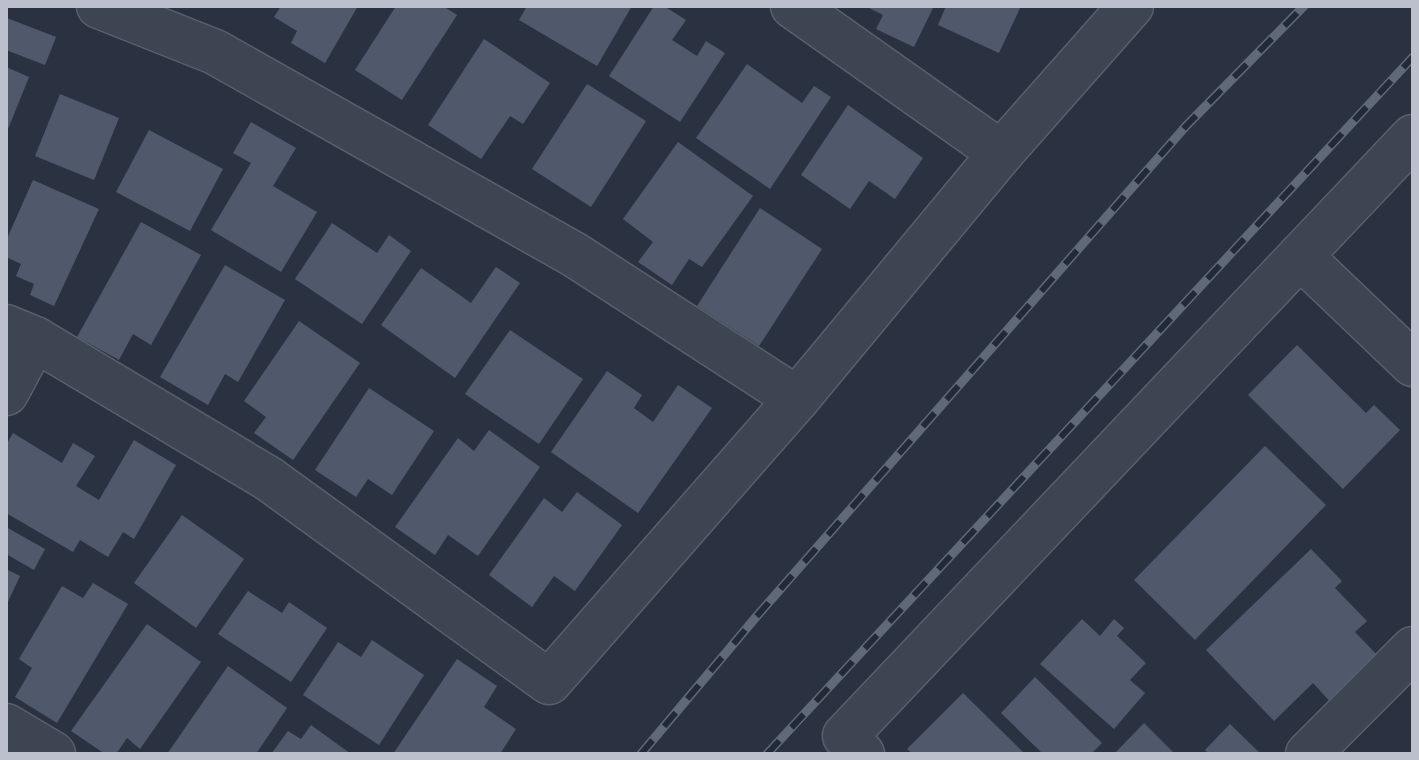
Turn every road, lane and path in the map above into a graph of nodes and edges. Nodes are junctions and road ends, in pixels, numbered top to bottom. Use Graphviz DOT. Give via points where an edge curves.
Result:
graph roads {
  1 [pos="99,6"];
  2 [pos="793,6"];
  3 [pos="1131,6"];
  4 [pos="1413,137"];
  5 [pos="1001,153"];
  6 [pos="1300,256"];
  7 [pos="20,333"];
  8 [pos="1413,364"];
  9 [pos="6,393"];
  10 [pos="797,399"];
  11 [pos="1413,649"];
  12 [pos="6,726"];
  13 [pos="53,754"];
  14 [pos="862,754"];
  15 [pos="1308,754"];
  1 -- 10 [label="street" via="215,52 478,200 575,255"];
  2 -- 5 [label="street"];
  3 -- 5 [label="street"];
  4 -- 6 [label="street"];
  5 -- 10 [label="street"];
  6 -- 8 [label="street"];
  6 -- 14 [label="street" via="845,736"];
  7 -- 9 [label="street"];
  7 -- 10 [label="street" via="269,479 549,682"];
  11 -- 15 [label="street"];
  12 -- 13 [label="street"];
}
